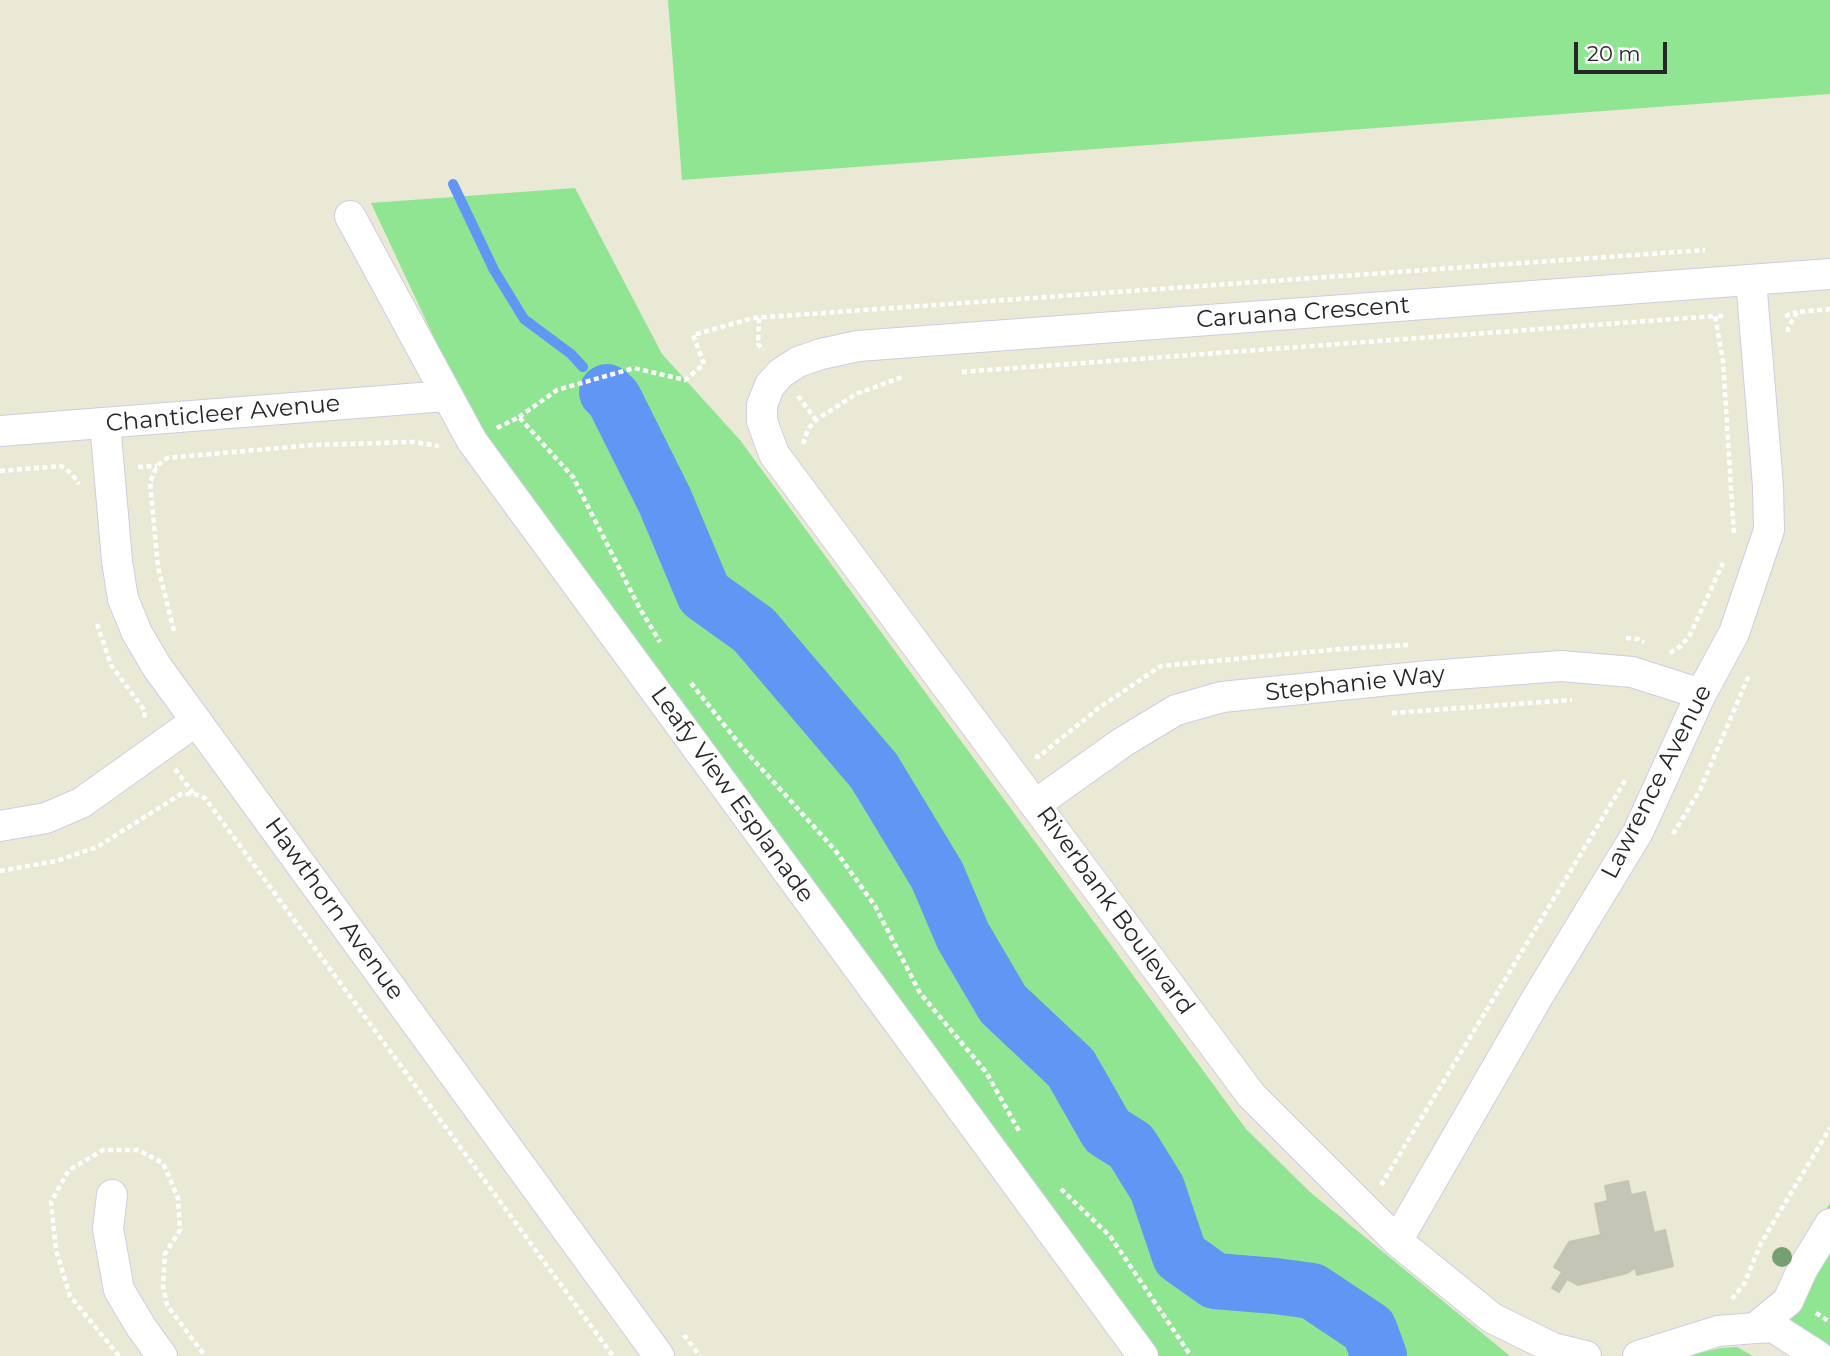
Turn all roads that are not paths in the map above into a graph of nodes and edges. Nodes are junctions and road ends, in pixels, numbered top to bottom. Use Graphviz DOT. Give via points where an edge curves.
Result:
graph roads {
  1 [pos="350,216"];
  2 [pos="1830,274"];
  3 [pos="1751,280"];
  4 [pos="781,373"];
  5 [pos="446,396"];
  6 [pos="105,424"];
  7 [pos="0,431"];
  8 [pos="1701,694"];
  9 [pos="196,721"];
  10 [pos="1036,804"];
  11 [pos="0,826"];
  12 [pos="112,1195"];
  13 [pos="1830,1224"];
  14 [pos="1397,1241"];
  15 [pos="1755,1328"];
  16 [pos="162,1356"];
  17 [pos="659,1356"];
  18 [pos="1143,1356"];
  19 [pos="1586,1356"];
  20 [pos="1638,1356"];
  21 [pos="1818,1356"];
  1 -- 5 [label="street, Leafy View Esplanade"];
  2 -- 3 [label="street, Caruana Crescent"];
  3 -- 4 [label="street, Caruana Crescent" via="858,346 809,358"];
  3 -- 8 [label="street, Lawrence Avenue" via="1769,530 1734,633"];
  4 -- 10 [label="street, Riverbank Boulevard" via="762,405 762,421 774,454"];
  5 -- 6 [label="street, Chanticleer Avenue"];
  5 -- 18 [label="street, Leafy View Esplanade" via="472,441"];
  6 -- 7 [label="street, Chanticleer Avenue"];
  6 -- 9 [label="street, Hawthorn Avenue" via="123,599 157,667"];
  8 -- 10 [label="street, Stephanie Way" via="1632,671 1561,666 1222,697 1176,710"];
  8 -- 14 [label="street, Lawrence Avenue" via="1638,832"];
  9 -- 11 [label="street" via="81,803 46,818"];
  9 -- 17 [label="street, Hawthorn Avenue"];
  10 -- 14 [label="street, Riverbank Boulevard" via="1251,1095"];
  12 -- 16 [label="street" via="108,1229 119,1290"];
  13 -- 15 [label="street" via="1788,1301"];
  14 -- 19 [label="street, Riverbank Boulevard" via="1492,1318 1553,1348"];
  15 -- 20 [label="street" via="1718,1331"];
  15 -- 21 [label="street" via="1773,1327"];
}
